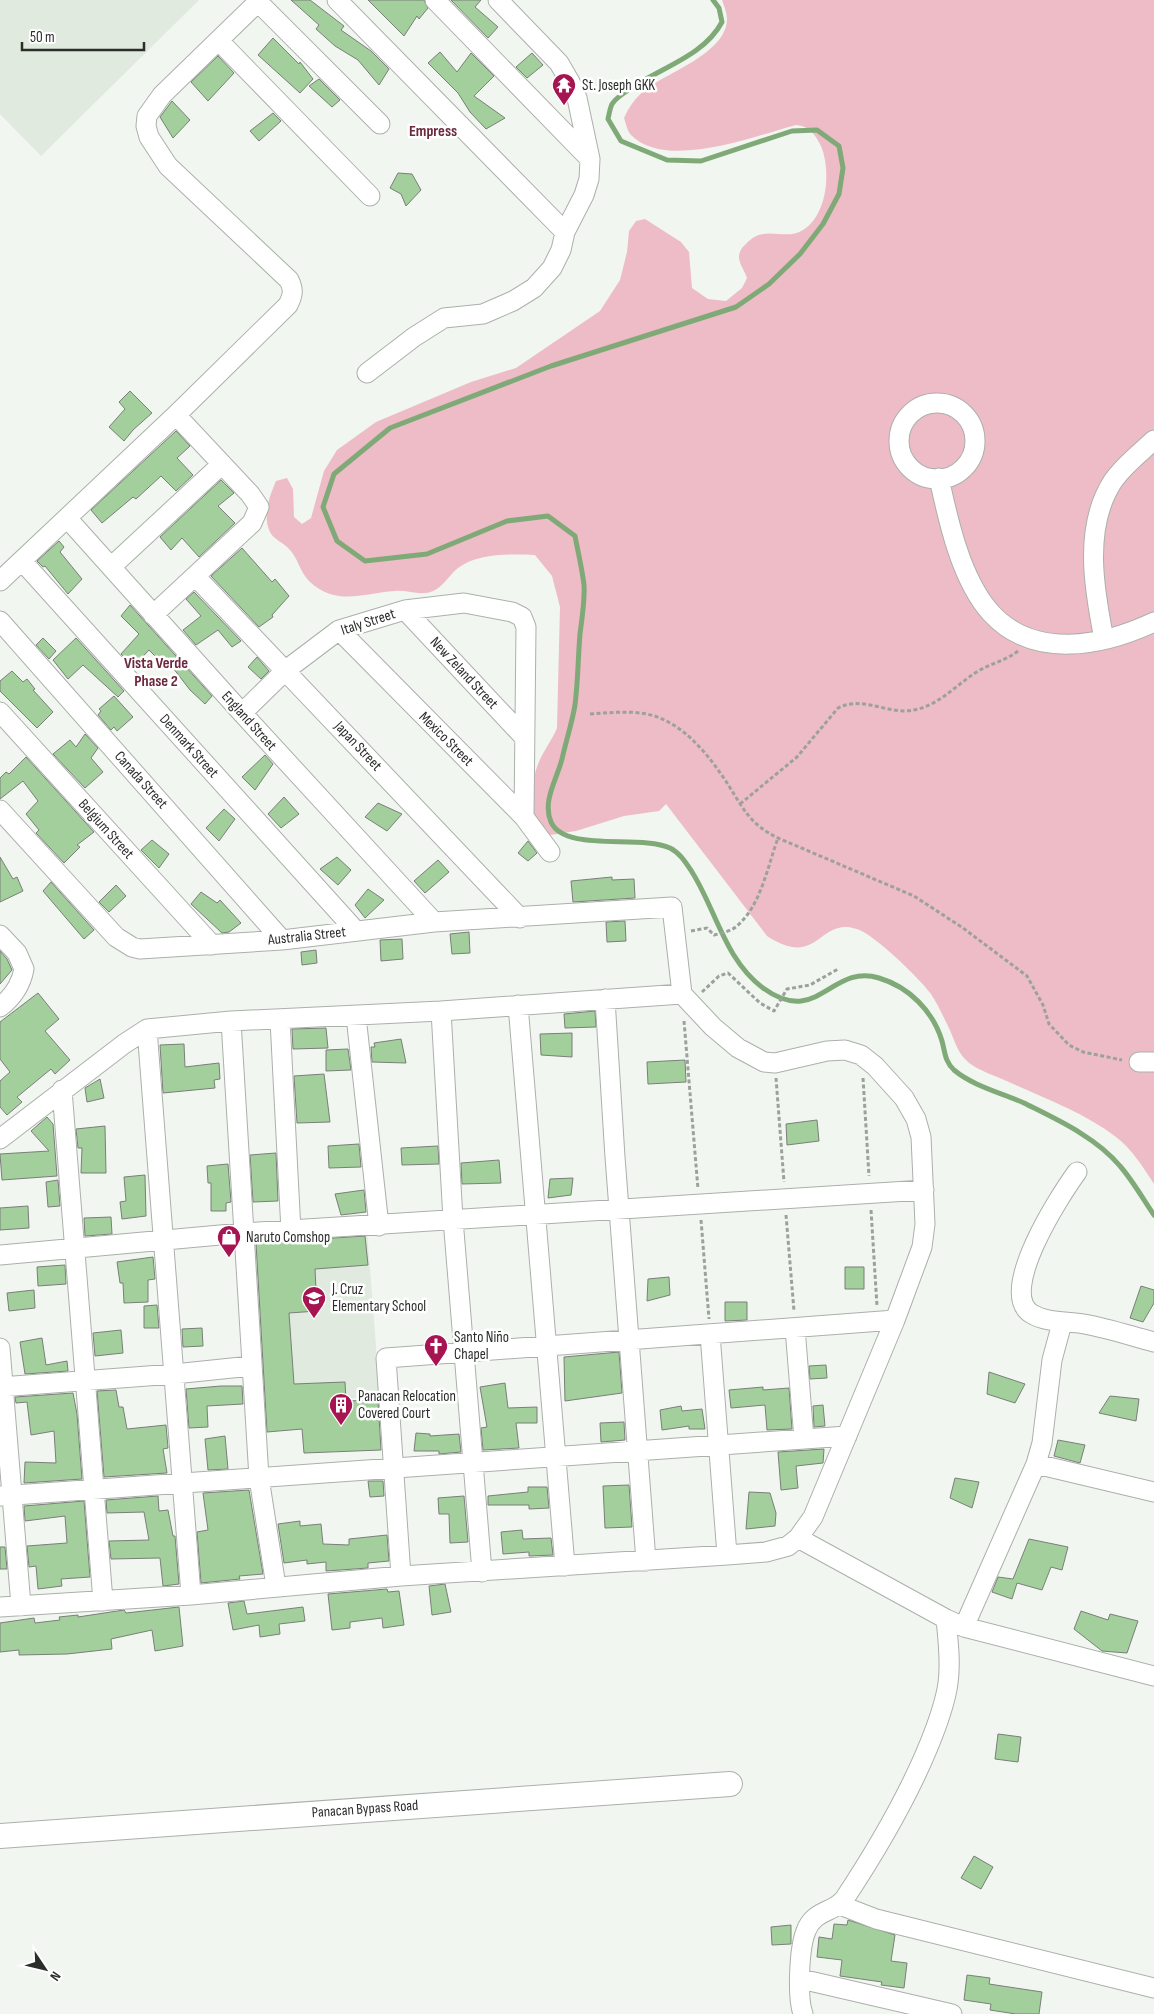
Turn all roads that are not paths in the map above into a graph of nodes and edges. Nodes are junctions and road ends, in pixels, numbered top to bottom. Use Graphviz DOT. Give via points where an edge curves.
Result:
graph roads {
  1 [pos="337,0"];
  2 [pos="435,0"];
  3 [pos="498,0"];
  4 [pos="259,1"];
  5 [pos="220,41"];
  6 [pos="380,124"];
  7 [pos="590,159"];
  8 [pos="370,196"];
  9 [pos="565,232"];
  10 [pos="367,373"];
  11 [pos="176,415"];
  12 [pos="1154,440"];
  13 [pos="222,464"];
  14 [pos="939,478"];
  15 [pos="67,518"];
  16 [pos="22,560"];
  17 [pos="111,567"];
  18 [pos="195,576"];
  19 [pos="0,581"];
  20 [pos="405,610"];
  21 [pos="153,615"];
  22 [pos="0,621"];
  23 [pos="1154,622"];
  24 [pos="339,630"];
  25 [pos="1104,639"];
  26 [pos="286,670"];
  27 [pos="0,712"];
  28 [pos="242,713"];
  29 [pos="524,737"];
  30 [pos="0,810"];
  31 [pos="524,817"];
  32 [pos="550,852"];
  33 [pos="520,918"];
  34 [pos="434,922"];
  35 [pos="356,931"];
  36 [pos="0,935"];
  37 [pos="282,940"];
  38 [pos="212,946"];
  39 [pos="687,998"];
  40 [pos="605,999"];
  41 [pos="518,1005"];
  42 [pos="0,1007"];
  43 [pos="441,1011"];
  44 [pos="356,1016"];
  45 [pos="280,1020"];
  46 [pos="231,1021"];
  47 [pos="147,1029"];
  48 [pos="62,1090"];
  49 [pos="0,1140"];
  50 [pos="1077,1172"];
  51 [pos="924,1190"];
  52 [pos="620,1209"];
  53 [pos="535,1214"];
  54 [pos="453,1219"];
  55 [pos="379,1226"];
  56 [pos="291,1231"];
  57 [pos="242,1234"];
  58 [pos="164,1240"];
  59 [pos="75,1248"];
  60 [pos="0,1254"];
  61 [pos="895,1320"];
  62 [pos="1062,1322"];
  63 [pos="795,1328"];
  64 [pos="710,1334"];
  65 [pos="630,1340"];
  66 [pos="1154,1342"];
  67 [pos="546,1346"];
  68 [pos="0,1348"];
  69 [pos="463,1352"];
  70 [pos="251,1366"];
  71 [pos="174,1374"];
  72 [pos="86,1381"];
  73 [pos="2,1386"];
  74 [pos="847,1436"];
  75 [pos="804,1439"];
  76 [pos="719,1445"];
  77 [pos="638,1450"];
  78 [pos="556,1456"];
  79 [pos="474,1462"];
  80 [pos="1036,1464"];
  81 [pos="393,1468"];
  82 [pos="258,1478"];
  83 [pos="182,1483"];
  84 [pos="94,1489"];
  85 [pos="1154,1492"];
  86 [pos="6,1495"];
  87 [pos="798,1538"];
  88 [pos="727,1555"];
  89 [pos="646,1561"];
  90 [pos="565,1566"];
  91 [pos="482,1572"];
  92 [pos="401,1576"];
  93 [pos="276,1586"];
  94 [pos="191,1595"];
  95 [pos="103,1601"];
  96 [pos="21,1606"];
  97 [pos="0,1608"];
  98 [pos="946,1619"];
  99 [pos="964,1627"];
  100 [pos="1154,1676"];
  101 [pos="730,1784"];
  102 [pos="0,1836"];
  103 [pos="840,1905"];
  104 [pos="801,1978"];
  105 [pos="1154,1988"];
  106 [pos="803,2014"];
  107 [pos="952,2014"];
  1 -- 9 [label="street"];
  2 -- 7 [label="street"];
  3 -- 7 [label="street" via="559,63 570,82 577,98"];
  4 -- 5 [label="street"];
  4 -- 6 [label="street"];
  5 -- 8 [label="street"];
  5 -- 11 [label="street" via="189,67 152,107 146,126 149,137 168,166 289,280 293,296 288,305"];
  7 -- 9 [label="street" via="584,195"];
  9 -- 10 [label="street" via="552,268 534,288 483,314 444,318"];
  11 -- 13 [label="street"];
  11 -- 15 [label="street"];
  12 -- 25 [label="street" via="1114,480 1097,516 1095,584"];
  13 -- 17 [label="street"];
  13 -- 18 [label="street" via="256,501 259,507 257,516"];
  14 -- 14 [label="street" via="950,476 968,462 974,441 968,419 960,411 940,403 918,408 909,415 899,441 902,457 909,466 923,476"];
  14 -- 25 [label="street" via="960,555 979,597 991,613 1008,627 1052,644 1079,645"];
  15 -- 16 [label="street"];
  15 -- 17 [label="street, England Street"];
  16 -- 19 [label="street"];
  16 -- 35 [label="street, Denmark Street"];
  17 -- 21 [label="street, England Street"];
  18 -- 21 [label="street"];
  18 -- 26 [label="street, Japan Street"];
  20 -- 24 [label="street, Italy Street"];
  20 -- 29 [label="street, New Zeland Street"];
  20 -- 29 [label="street, Italy Street" via="464,602 522,617 526,627"];
  21 -- 28 [label="street, England Street"];
  22 -- 37 [label="street, Canada Street"];
  23 -- 25 [label="street"];
  24 -- 26 [label="street, Italy Street"];
  24 -- 31 [label="street, Mexico Street"];
  26 -- 28 [label="street, Italy Street"];
  26 -- 33 [label="street, Japan Street"];
  27 -- 38 [label="street, Belgium Street"];
  28 -- 34 [label="street, England Street"];
  29 -- 31 [label="street"];
  30 -- 38 [label="street, Australia Street" via="124,943 140,949"];
  31 -- 32 [label="street, Mexico Street"];
  33 -- 34 [label="street, Australia Street"];
  33 -- 39 [label="street, Australia Street" via="672,907"];
  34 -- 35 [label="street, Australia Street"];
  35 -- 37 [label="street, Australia Street"];
  36 -- 42 [label="street" via="17,953 24,968 17,989"];
  37 -- 38 [label="street, Australia Street"];
  39 -- 40 [label="street"];
  39 -- 51 [label="street" via="732,1043 764,1062 775,1063 827,1051 845,1050 861,1054 904,1098 916,1119 921,1137"];
  40 -- 41 [label="street"];
  40 -- 52 [label="street"];
  41 -- 43 [label="street"];
  41 -- 53 [label="street"];
  43 -- 44 [label="street"];
  43 -- 54 [label="street"];
  44 -- 45 [label="street"];
  44 -- 55 [label="street"];
  45 -- 46 [label="street"];
  45 -- 56 [label="street"];
  46 -- 47 [label="street"];
  46 -- 57 [label="street"];
  47 -- 48 [label="street"];
  47 -- 58 [label="street"];
  48 -- 49 [label="street"];
  48 -- 59 [label="street"];
  50 -- 62 [label="street" via="1041,1229 1022,1289 1021,1302 1026,1310 1041,1318"];
  51 -- 52 [label="street"];
  51 -- 61 [label="street" via="922,1247"];
  52 -- 53 [label="street"];
  52 -- 65 [label="street"];
  53 -- 54 [label="street"];
  53 -- 67 [label="street"];
  54 -- 55 [label="street"];
  54 -- 69 [label="street"];
  55 -- 56 [label="street"];
  56 -- 57 [label="street"];
  57 -- 58 [label="street"];
  57 -- 70 [label="street"];
  58 -- 59 [label="street"];
  58 -- 71 [label="street"];
  59 -- 60 [label="street"];
  59 -- 72 [label="street"];
  61 -- 63 [label="street"];
  61 -- 74 [label="street"];
  62 -- 66 [label="street" via="1083,1324"];
  62 -- 80 [label="street" via="1052,1360 1042,1443"];
  63 -- 64 [label="street"];
  63 -- 75 [label="street"];
  64 -- 65 [label="street"];
  64 -- 76 [label="street"];
  65 -- 67 [label="street"];
  65 -- 77 [label="street"];
  67 -- 69 [label="street"];
  67 -- 78 [label="street"];
  68 -- 73 [label="street"];
  69 -- 79 [label="street"];
  69 -- 81 [label="street" via="386,1358"];
  70 -- 71 [label="street"];
  70 -- 82 [label="street"];
  71 -- 72 [label="street"];
  71 -- 83 [label="street"];
  72 -- 73 [label="street"];
  72 -- 84 [label="street"];
  73 -- 86 [label="street"];
  74 -- 75 [label="street"];
  74 -- 87 [label="street" via="813,1517"];
  75 -- 76 [label="street"];
  76 -- 77 [label="street"];
  76 -- 88 [label="street"];
  77 -- 78 [label="street"];
  77 -- 89 [label="street"];
  78 -- 79 [label="street"];
  78 -- 90 [label="street"];
  79 -- 81 [label="street"];
  79 -- 91 [label="street"];
  80 -- 85 [label="street"];
  80 -- 99 [label="street"];
  81 -- 82 [label="street"];
  81 -- 92 [label="street"];
  82 -- 83 [label="street"];
  82 -- 93 [label="street"];
  83 -- 84 [label="street"];
  83 -- 94 [label="street"];
  84 -- 86 [label="street"];
  84 -- 95 [label="street"];
  86 -- 96 [label="street"];
  87 -- 88 [label="street" via="777,1550"];
  87 -- 98 [label="street"];
  88 -- 89 [label="street"];
  89 -- 90 [label="street"];
  90 -- 91 [label="street"];
  91 -- 92 [label="street"];
  92 -- 93 [label="street"];
  93 -- 94 [label="street"];
  94 -- 95 [label="street"];
  95 -- 96 [label="street"];
  96 -- 97 [label="street"];
  98 -- 99 [label="street"];
  98 -- 103 [label="street" via="948,1684 933,1735 901,1804"];
  99 -- 100 [label="street"];
  101 -- 102 [label="main road, Panacan Bypass Road"];
  103 -- 104 [label="street" via="820,1913 806,1929"];
  103 -- 105 [label="street" via="876,1920"];
  104 -- 106 [label="street"];
  104 -- 107 [label="street"];
}
